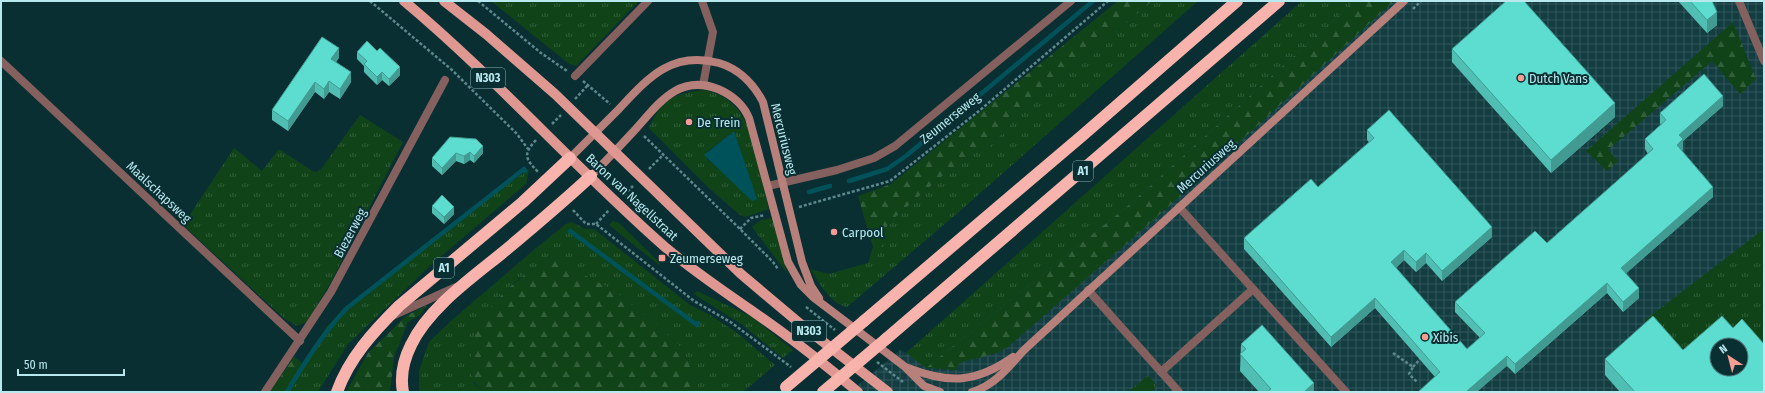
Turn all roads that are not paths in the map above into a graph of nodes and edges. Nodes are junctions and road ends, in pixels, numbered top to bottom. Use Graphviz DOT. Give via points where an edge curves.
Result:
graph roads {
  1 [pos="404,1"];
  2 [pos="444,1"];
  3 [pos="648,1"];
  4 [pos="702,1"];
  5 [pos="1071,1"];
  6 [pos="1237,1"];
  7 [pos="1279,1"];
  8 [pos="1404,1"];
  9 [pos="1739,1"];
  10 [pos="708,60"];
  11 [pos="1,61"];
  12 [pos="1764,61"];
  13 [pos="575,76"];
  14 [pos="445,80"];
  15 [pos="703,85"];
  16 [pos="594,133"];
  17 [pos="615,152"];
  18 [pos="570,158"];
  19 [pos="591,176"];
  20 [pos="782,183"];
  21 [pos="768,186"];
  22 [pos="1179,207"];
  23 [pos="466,282"];
  24 [pos="1253,289"];
  25 [pos="1088,290"];
  26 [pos="822,302"];
  27 [pos="387,319"];
  28 [pos="300,341"];
  29 [pos="1024,350"];
  30 [pos="904,366"];
  31 [pos="1161,372"];
  32 [pos="783,389"];
  33 [pos="265,392"];
  34 [pos="337,392"];
  35 [pos="403,392"];
  36 [pos="823,392"];
  37 [pos="858,392"];
  38 [pos="888,392"];
  39 [pos="940,392"];
  40 [pos="972,392"];
  41 [pos="1180,392"];
  42 [pos="1346,392"];
  1 -- 18 [label="main road, Baron van Nagellstraat / N303" via="465,55"];
  2 -- 16 [label="main road, Baron van Nagellstraat / N303" via="569,107"];
  3 -- 13 [label="street"];
  4 -- 10 [label="street" via="713,32"];
  5 -- 20 [label="street, Zeumerseweg" via="895,146 874,158"];
  6 -- 32 [label="highway, A1, bridge"];
  7 -- 36 [label="highway, A1, bridge"];
  8 -- 22 [label="street, Mercuriusweg"];
  9 -- 12 [label="street"];
  10 -- 15 [label="street"];
  10 -- 16 [label="street, Mercuriusweg" via="688,60 666,66 642,84"];
  10 -- 20 [label="street, Mercuriusweg" via="739,72 757,91 763,102"];
  11 -- 28 [label="street, Maalschapsweg"];
  14 -- 28 [label="street, Biezerweg" via="331,292"];
  15 -- 17 [label="street, Mercuriusweg" via="682,88 664,98"];
  15 -- 21 [label="street, Mercuriusweg" via="733,97 744,108"];
  16 -- 17 [label="main road, Baron van Nagellstraat / N303"];
  16 -- 18 [label="street, Mercuriusweg"];
  17 -- 19 [label="street, Mercuriusweg"];
  17 -- 38 [label="main road, Baron van Nagellstraat / N303" via="741,274"];
  18 -- 19 [label="main road, Baron van Nagellstraat / N303"];
  18 -- 27 [label="highway, A1"];
  19 -- 23 [label="highway, A1"];
  19 -- 37 [label="main road, Baron van Nagellstraat / N303" via="666,248 717,288 788,336"];
  20 -- 21 [label="street, Zeumerseweg"];
  20 -- 26 [label="street, Mercuriusweg" via="804,268 811,286"];
  21 -- 26 [label="street, Mercuriusweg" via="784,248 793,271 806,290"];
  22 -- 24 [label="street"];
  22 -- 25 [label="street, Mercuriusweg"];
  23 -- 27 [label="street, A1"];
  23 -- 35 [label="highway, A1" via="432,316 411,344 402,369"];
  24 -- 31 [label="street"];
  24 -- 42 [label="street"];
  25 -- 29 [label="street, Mercuriusweg"];
  25 -- 31 [label="street"];
  26 -- 30 [label="street, Mercuriusweg"];
  27 -- 34 [label="highway, A1" via="368,339 343,375"];
  28 -- 33 [label="street, Biezerweg"];
  29 -- 30 [label="street, Mercuriusweg" via="1000,367 978,376 947,379 928,376"];
  29 -- 40 [label="street, Mercuriusweg" via="1004,373 983,389"];
  30 -- 39 [label="street, Mercuriusweg" via="924,386"];
  31 -- 41 [label="street"];
}
